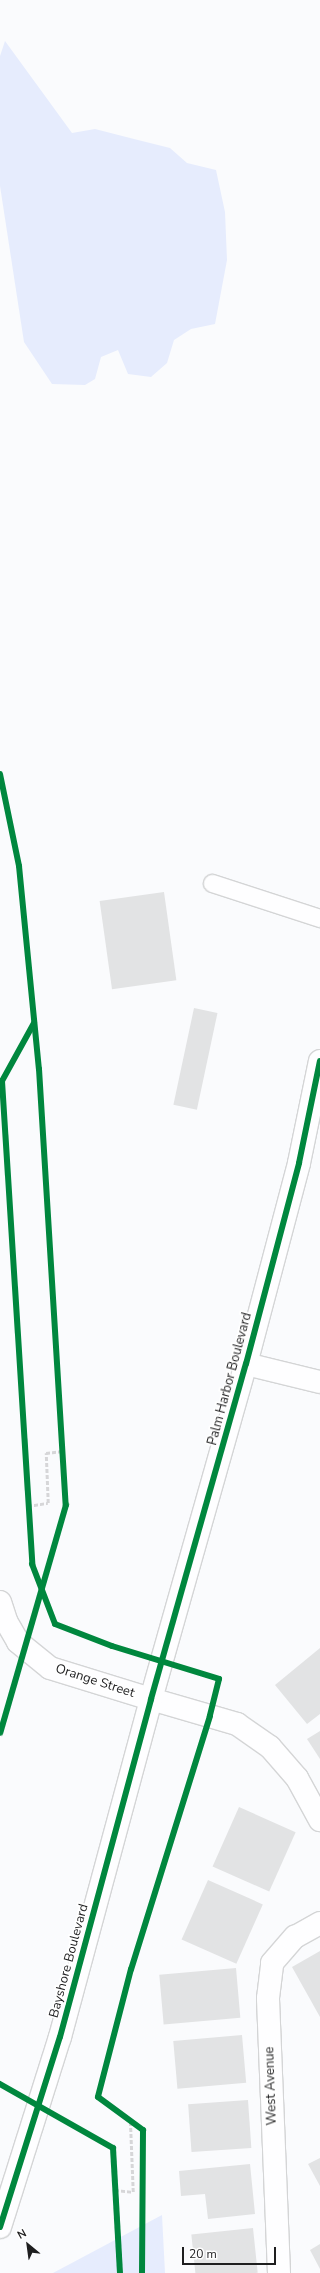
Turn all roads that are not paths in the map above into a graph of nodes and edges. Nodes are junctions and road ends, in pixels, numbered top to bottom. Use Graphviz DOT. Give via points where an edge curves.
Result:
graph roads {
  1 [pos="212,883"];
  2 [pos="320,918"];
  3 [pos="320,1061"];
  4 [pos="246,1364"];
  5 [pos="320,1382"];
  6 [pos="0,1602"];
  7 [pos="151,1699"];
  8 [pos="320,1820"];
  9 [pos="320,1923"];
  10 [pos="0,2227"];
  11 [pos="279,2273"];
  1 -- 2 [label="lane"];
  3 -- 4 [label="main road, Palm Harbor Boulevard" via="299,1162"];
  4 -- 5 [label="main road"];
  4 -- 7 [label="main road, Palm Harbor Boulevard"];
  6 -- 7 [label="main road, Orange Street" via="6,1621 18,1642 50,1668"];
  7 -- 8 [label="main road, Orange Street" via="237,1724 264,1743 297,1778"];
  7 -- 10 [label="main road, Bayshore Boulevard" via="60,2037"];
  9 -- 11 [label="main road, West Avenue" via="295,1937 272,1963 268,1998"];
}
